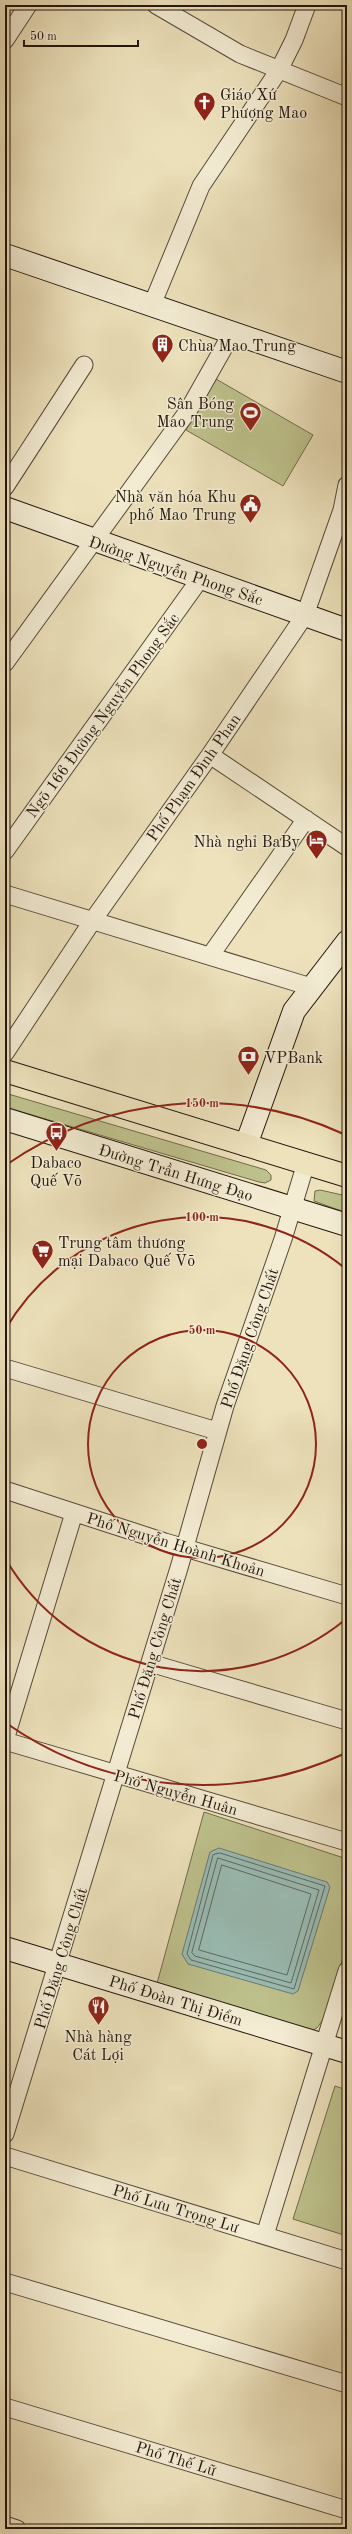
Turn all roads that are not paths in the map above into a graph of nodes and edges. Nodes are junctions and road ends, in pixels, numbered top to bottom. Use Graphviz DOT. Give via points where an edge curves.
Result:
graph roads {
  1 [pos="28,5"];
  2 [pos="156,5"];
  3 [pos="307,5"];
  4 [pos="5,40"];
  5 [pos="279,70"];
  6 [pos="347,98"];
  7 [pos="5,255"];
  8 [pos="152,305"];
  9 [pos="232,333"];
  10 [pos="84,365"];
  11 [pos="347,372"];
  12 [pos="347,485"];
  13 [pos="5,487"];
  14 [pos="5,508"];
  15 [pos="345,510"];
  16 [pos="92,540"];
  17 [pos="200,578"];
  18 [pos="305,615"];
  19 [pos="347,630"];
  20 [pos="5,662"];
  21 [pos="210,755"];
  22 [pos="306,819"];
  23 [pos="347,847"];
  24 [pos="5,851"];
  25 [pos="5,894"];
  26 [pos="93,920"];
  27 [pos="347,942"];
  28 [pos="210,956"];
  29 [pos="311,987"];
  30 [pos="5,1052"];
  31 [pos="5,1071"];
  32 [pos="5,1119"];
  33 [pos="246,1145"];
  34 [pos="306,1163"];
  35 [pos="347,1176"];
  36 [pos="292,1208"];
  37 [pos="347,1225"];
  38 [pos="5,1368"];
  39 [pos="218,1431"];
  40 [pos="5,1490"];
  41 [pos="74,1513"];
  42 [pos="185,1548"];
  43 [pos="347,1596"];
  44 [pos="150,1662"];
  45 [pos="347,1721"];
  46 [pos="5,1741"];
  47 [pos="115,1774"];
  48 [pos="347,1842"];
  49 [pos="5,1948"];
  50 [pos="58,1964"];
  51 [pos="347,1971"];
  52 [pos="324,2045"];
  53 [pos="347,2052"];
  54 [pos="5,2134"];
  55 [pos="5,2156"];
  56 [pos="265,2235"];
  57 [pos="347,2260"];
  58 [pos="5,2282"];
  59 [pos="347,2384"];
  60 [pos="5,2406"];
  61 [pos="347,2510"];
  62 [pos="5,2525"];
  63 [pos="17,2529"];
  1 -- 4 [label="street"];
  2 -- 5 [label="street" via="240,54"];
  3 -- 5 [label="street"];
  5 -- 6 [label="street"];
  5 -- 8 [label="street" via="201,186"];
  7 -- 8 [label="street"];
  8 -- 9 [label="street"];
  9 -- 11 [label="street"];
  9 -- 16 [label="street" via="188,411"];
  10 -- 13 [label="street"];
  12 -- 15 [label="street, Phố Phạm Đình Phan"];
  14 -- 16 [label="street, Đường Nguyễn Phong Sắc"];
  15 -- 18 [label="street, Phố Phạm Đình Phan"];
  16 -- 17 [label="street, Đường Nguyễn Phong Sắc"];
  16 -- 20 [label="street"];
  17 -- 18 [label="street, Đường Nguyễn Phong Sắc"];
  17 -- 24 [label="street, Ngõ 166 Đường Nguyễn Phong Sắc"];
  18 -- 19 [label="street, Đường Nguyễn Phong Sắc"];
  18 -- 21 [label="street, Phố Phạm Đình Phan"];
  21 -- 22 [label="street"];
  21 -- 26 [label="street, Phố Phạm Đình Phan"];
  22 -- 23 [label="street"];
  22 -- 28 [label="street"];
  25 -- 26 [label="street"];
  26 -- 28 [label="street"];
  26 -- 30 [label="street, Phố Phạm Đình Phan"];
  27 -- 29 [label="street"];
  28 -- 29 [label="street"];
  29 -- 33 [label="street" via="289,1023"];
  31 -- 33 [label="highway"];
  32 -- 36 [label="street, Đường Trần Hưng Đạo"];
  33 -- 34 [label="highway"];
  34 -- 35 [label="highway"];
  34 -- 36 [label="street, Phố Đặng Công Chất"];
  36 -- 37 [label="street, Đường Trần Hưng Đạo"];
  36 -- 39 [label="street, Phố Đặng Công Chất"];
  38 -- 39 [label="street"];
  39 -- 42 [label="street, Phố Đặng Công Chất"];
  40 -- 41 [label="street, Phố Nguyễn Hoành Khoản"];
  41 -- 42 [label="street, Phố Nguyễn Hoành Khoản"];
  41 -- 46 [label="street"];
  42 -- 43 [label="street, Phố Nguyễn Hoành Khoản"];
  42 -- 44 [label="street, Phố Đặng Công Chất"];
  44 -- 45 [label="street"];
  44 -- 47 [label="street, Phố Đặng Công Chất"];
  46 -- 47 [label="street, Phố Nguyễn Huân"];
  47 -- 48 [label="street, Phố Nguyễn Huân"];
  47 -- 50 [label="street, Phố Đặng Công Chất"];
  49 -- 50 [label="street, Phố Đoàn Thị Điểm"];
  50 -- 52 [label="street, Phố Đoàn Thị Điểm"];
  50 -- 54 [label="street, Phố Đặng Công Chất"];
  51 -- 52 [label="street"];
  52 -- 53 [label="street, Phố Đoàn Thị Điểm"];
  52 -- 56 [label="street"];
  55 -- 56 [label="street, Phố Lưu Trọng Lư"];
  56 -- 57 [label="street, Phố Lưu Trọng Lư"];
  58 -- 59 [label="street"];
  60 -- 61 [label="street, Phố Thế Lữ"];
  62 -- 63 [label="street"];
}
